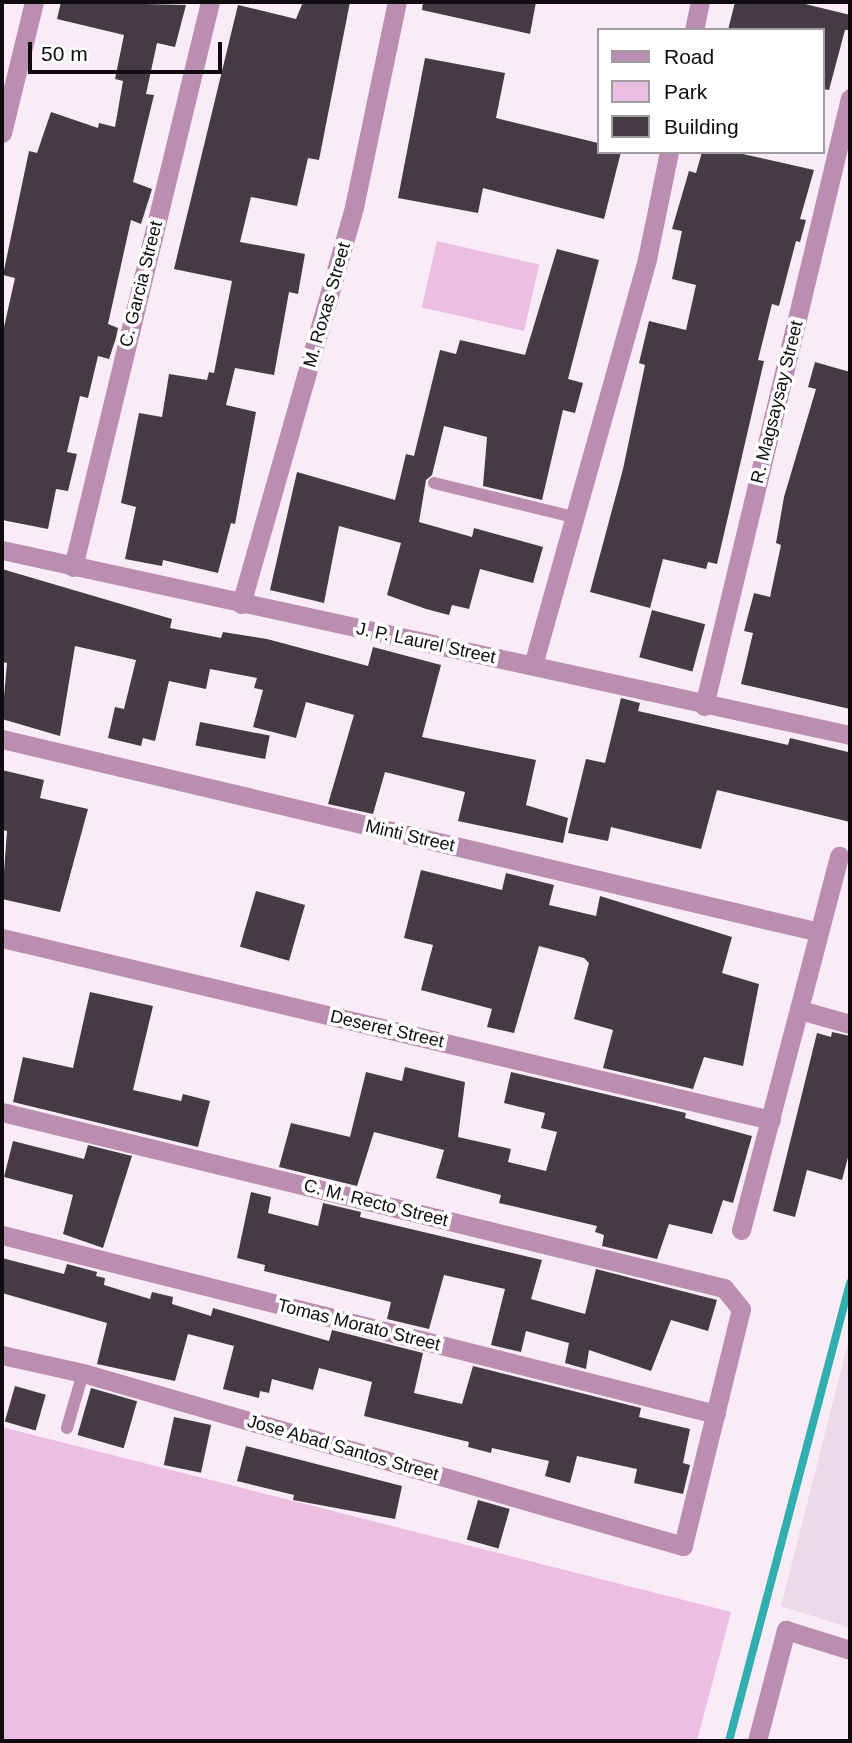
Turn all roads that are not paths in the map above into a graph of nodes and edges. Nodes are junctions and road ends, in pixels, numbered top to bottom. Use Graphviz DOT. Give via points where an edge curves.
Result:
graph roads {
  1 [pos="34,2"];
  2 [pos="209,2"];
  3 [pos="397,2"];
  4 [pos="700,2"];
  5 [pos="694,28"];
  6 [pos="850,98"];
  7 [pos="2,133"];
  8 [pos="669,154"];
  9 [pos="434,483"];
  10 [pos="574,517"];
  11 [pos="2,550"];
  12 [pos="74,567"];
  13 [pos="242,604"];
  14 [pos="533,665"];
  15 [pos="704,706"];
  16 [pos="850,735"];
  17 [pos="2,739"];
  18 [pos="839,856"];
  19 [pos="819,932"];
  20 [pos="2,938"];
  21 [pos="800,1010"];
  22 [pos="850,1024"];
  23 [pos="2,1112"];
  24 [pos="771,1119"];
  25 [pos="741,1230"];
  26 [pos="2,1236"];
  27 [pos="2,1355"];
  28 [pos="83,1373"];
  29 [pos="716,1414"];
  30 [pos="67,1428"];
  31 [pos="850,1650"];
  32 [pos="757,1741"];
  1 -- 7 [label="street"];
  2 -- 12 [label="street, C. Garcia Street"];
  3 -- 13 [label="street, M. Roxas Street" via="355,206"];
  4 -- 5 [label="street"];
  6 -- 15 [label="street, R. Magsaysay Street"];
  8 -- 10 [label="street" via="647,259"];
  9 -- 10 [label="lane"];
  10 -- 14 [label="street"];
  11 -- 12 [label="street, J. P. Laurel Street"];
  12 -- 13 [label="street, J. P. Laurel Street"];
  13 -- 14 [label="street, J. P. Laurel Street"];
  14 -- 15 [label="street, J. P. Laurel Street"];
  15 -- 16 [label="street, J. P. Laurel Street"];
  17 -- 19 [label="street, Minti Street"];
  18 -- 19 [label="street"];
  19 -- 21 [label="street"];
  20 -- 24 [label="street, Deseret Street"];
  21 -- 22 [label="street"];
  21 -- 24 [label="street"];
  23 -- 29 [label="street, C. M. Recto Street" via="724,1288 741,1309"];
  24 -- 25 [label="street"];
  26 -- 29 [label="street, Tomas Morato Street"];
  27 -- 28 [label="street, Jose Abad Santos Street"];
  28 -- 29 [label="street, Jose Abad Santos Street" via="683,1546"];
  28 -- 30 [label="lane"];
  31 -- 32 [label="street" via="786,1630"];
}
